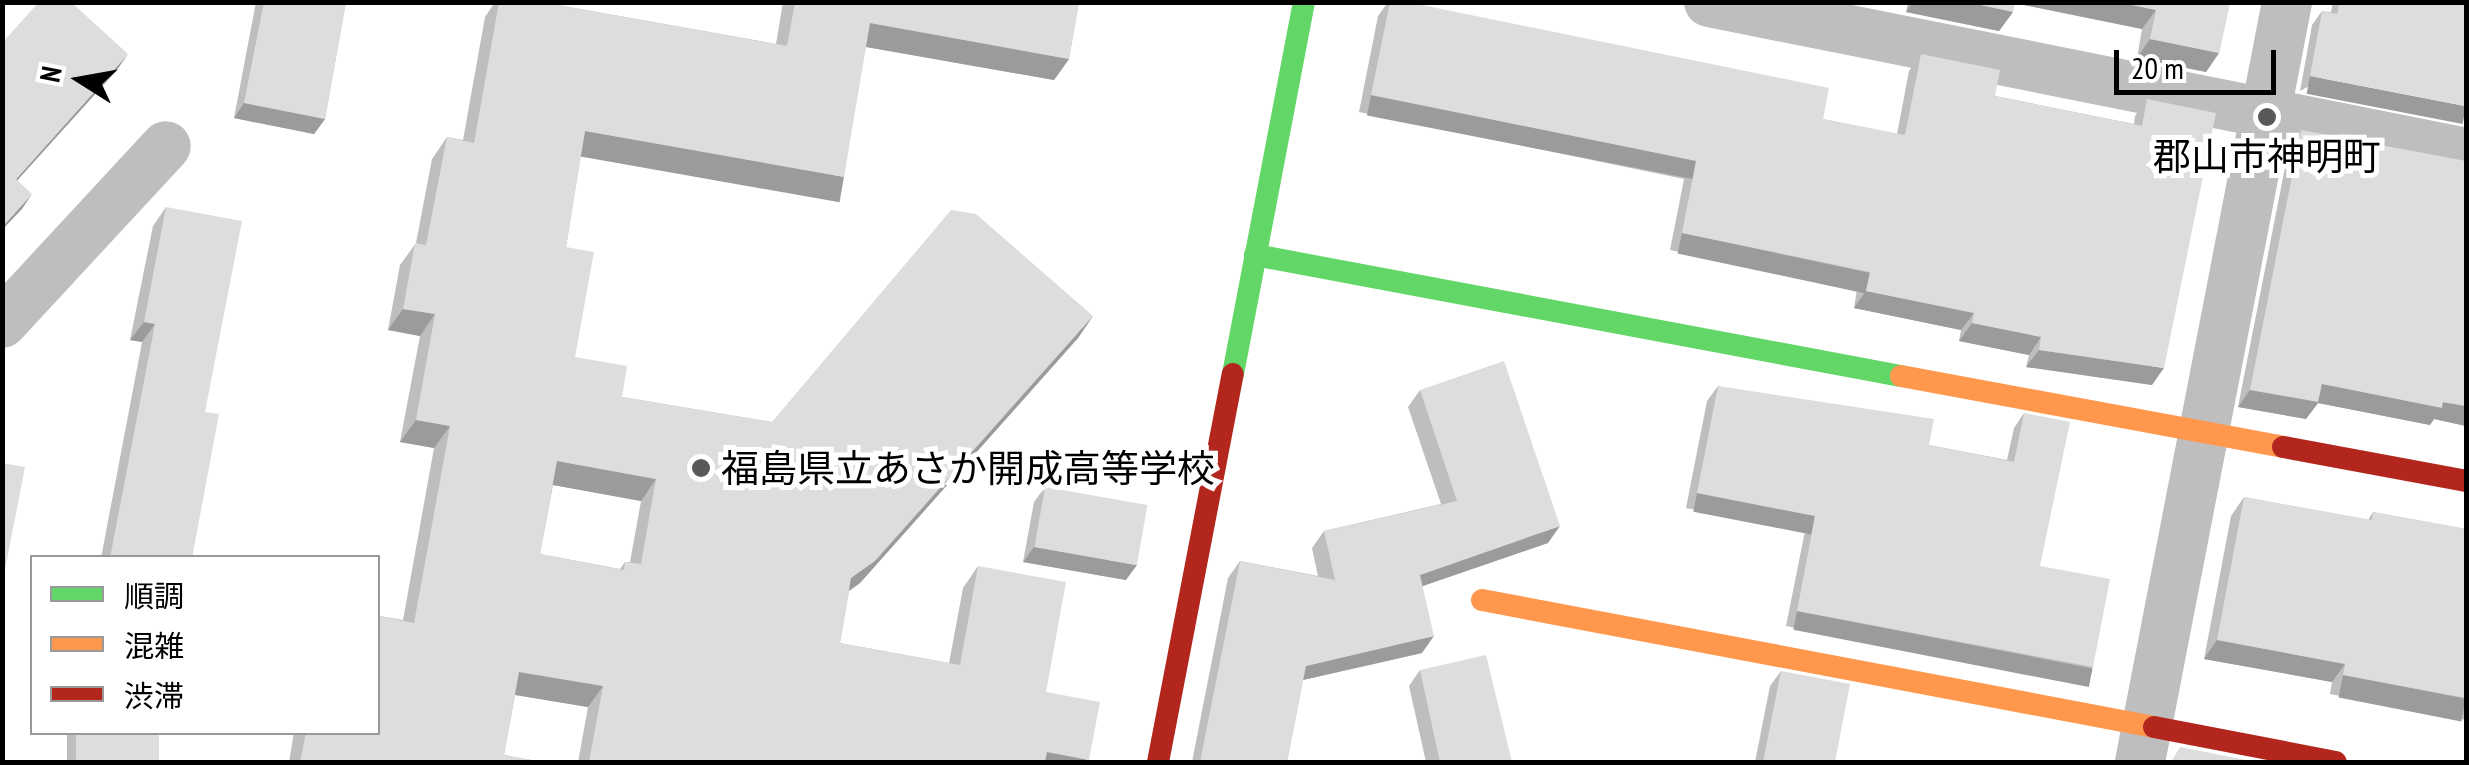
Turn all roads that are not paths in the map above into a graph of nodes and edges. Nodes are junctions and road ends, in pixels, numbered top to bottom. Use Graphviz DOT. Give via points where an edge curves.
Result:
graph roads {
  1 [pos="1304,2"];
  2 [pos="1709,2"];
  3 [pos="2287,2"];
  4 [pos="2266,113"];
  5 [pos="166,146"];
  6 [pos="2466,153"];
  7 [pos="1255,254"];
  8 [pos="2,324"];
  9 [pos="2205,429"];
  10 [pos="2466,481"];
  11 [pos="1482,600"];
  12 [pos="2144,744"];
  13 [pos="1158,762"];
  14 [pos="2336,762"];
  1 -- 7 [label="street"];
  2 -- 4 [label="street"];
  3 -- 4 [label="street"];
  4 -- 6 [label="street"];
  4 -- 9 [label="street"];
  5 -- 8 [label="street"];
  7 -- 9 [label="street"];
  7 -- 13 [label="street"];
  9 -- 10 [label="street"];
  9 -- 12 [label="street"];
  11 -- 12 [label="street"];
  12 -- 14 [label="street"];
}
